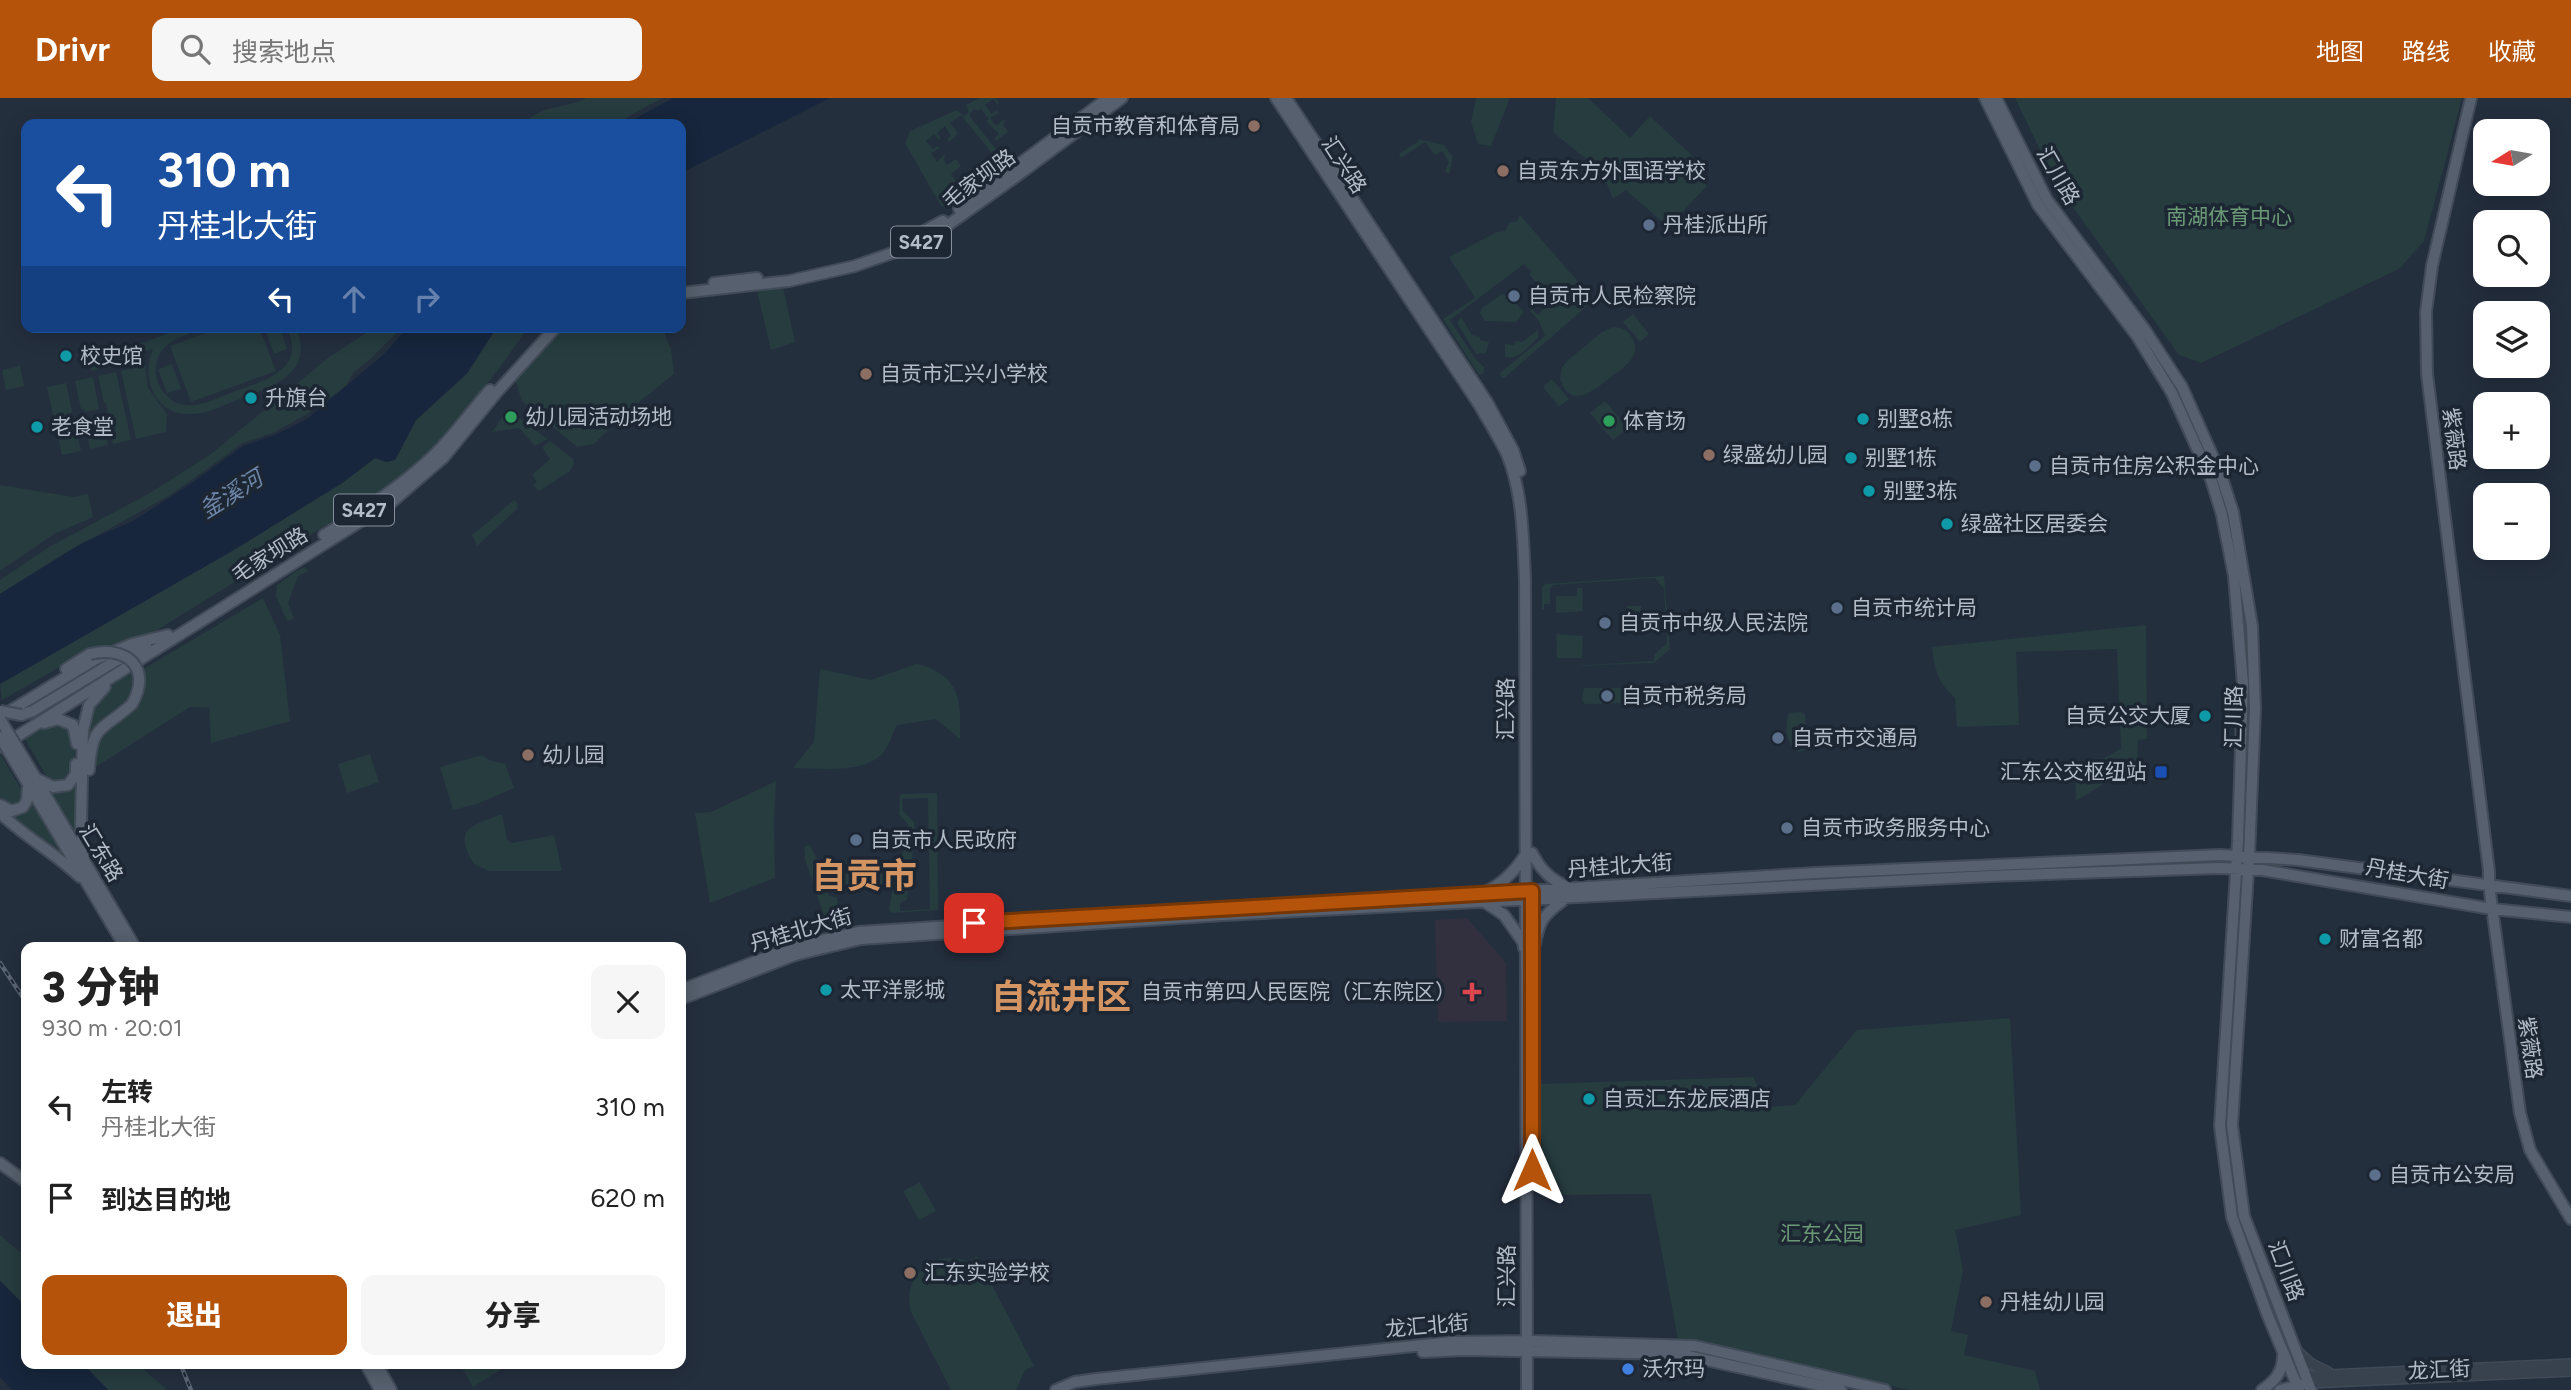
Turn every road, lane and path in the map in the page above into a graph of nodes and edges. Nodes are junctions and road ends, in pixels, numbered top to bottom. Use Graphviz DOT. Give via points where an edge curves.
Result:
graph roads {
  1 [pos="1108,98"];
  2 [pos="1122,98"];
  3 [pos="1276,98"];
  4 [pos="1286,98"];
  5 [pos="1985,98"];
  6 [pos="1996,98"];
  7 [pos="2471,98"];
  8 [pos="686,285"];
  9 [pos="686,292"];
  10 [pos="540,333"];
  11 [pos="551,333"];
  12 [pos="168,635"];
  13 [pos="147,648"];
  14 [pos="126,669"];
  15 [pos="0,710"];
  16 [pos="0,718"];
  17 [pos="33,726"];
  18 [pos="0,738"];
  19 [pos="0,747"];
  20 [pos="32,781"];
  21 [pos="0,812"];
  22 [pos="1529,854"];
  23 [pos="2237,855"];
  24 [pos="2249,856"];
  25 [pos="85,864"];
  26 [pos="2236,868"];
  27 [pos="2248,869"];
  28 [pos="89,885"];
  29 [pos="2492,886"];
  30 [pos="1569,893"];
  31 [pos="1529,895"];
  32 [pos="2571,895"];
  33 [pos="1481,898"];
  34 [pos="2495,909"];
  35 [pos="2571,917"];
  36 [pos="122,942"];
  37 [pos="132,942"];
  38 [pos="1529,958"];
  39 [pos="686,988"];
  40 [pos="686,997"];
  41 [pos="0,1163"];
  42 [pos="21,1178"];
  43 [pos="2571,1208"];
  44 [pos="2571,1219"];
  45 [pos="1530,1346"];
  46 [pos="2282,1349"];
  47 [pos="2297,1352"];
  48 [pos="2571,1364"];
  49 [pos="368,1369"];
  50 [pos="379,1369"];
  51 [pos="2571,1371"];
  52 [pos="2341,1378"];
  53 [pos="2303,1383"];
  54 [pos="380,1390"];
  55 [pos="391,1390"];
  56 [pos="1056,1390"];
  57 [pos="1069,1390"];
  58 [pos="1527,1390"];
  59 [pos="1533,1390"];
  60 [pos="1841,1390"];
  61 [pos="1885,1390"];
  62 [pos="2262,1390"];
  63 [pos="2280,1390"];
  64 [pos="2332,1390"];
  1 -- 8 [label="main road, 毛家坝路 / S427" via="943,221 895,246 787,274"];
  2 -- 9 [label="main road, 毛家坝路 / S427" via="923,242 855,266 789,281"];
  3 -- 22 [label="main road, 汇兴路" via="1480,407 1514,476 1525,579"];
  4 -- 22 [label="main road" via="1487,402 1513,450 1527,503 1531,578"];
  5 -- 23 [label="main road, 汇川路" via="2038,205 2137,336 2172,393 2218,497 2241,639"];
  6 -- 24 [label="main road, 汇川路" via="2047,200 2146,330 2182,387 2228,493 2252,626 2255,709"];
  7 -- 29 [label="main road, 紫薇路" via="2432,266 2425,345"];
  10 -- 12 [label="main road, 毛家坝路 / S427" via="438,451 388,495"];
  11 -- 14 [label="main road, 毛家坝路 / S427" via="443,458 393,501"];
  12 -- 13 [label="main road, 毛家坝路 / S427"];
  12 -- 16 [label="main road" via="96,659"];
  13 -- 15 [label="main road, bridge" via="117,660 33,711 21,715"];
  13 -- 18 [label="main road, S427"];
  14 -- 17 [label="main road, 毛家坝路 / S427"];
  14 -- 25 [label="main road" via="98,694 86,714 81,824"];
  15 -- 25 [label="main road, bridge" via="90,654 118,652 136,669 139,682 132,704 105,723 92,740"];
  16 -- 20 [label="main road, bridge"];
  17 -- 19 [label="main road, 毛家坝路 / S427"];
  17 -- 20 [label="main road" via="51,720 66,722 73,726 77,739 76,774 68,785 53,787"];
  18 -- 20 [label="main road, bridge"];
  20 -- 21 [label="main road" via="23,807"];
  20 -- 25 [label="main road, 汇东路"];
  20 -- 28 [label="main road, 汇东路"];
  21 -- 28 [label="main road"];
  22 -- 30 [label="main road"];
  22 -- 31 [label="main road"];
  22 -- 33 [label="main road"];
  23 -- 24 [label="main road, 丹桂北大街"];
  23 -- 26 [label="main road, 汇川路"];
  23 -- 30 [label="main road, 丹桂北大街" via="1826,873"];
  24 -- 27 [label="main road, 汇川路"];
  24 -- 29 [label="main road, 丹桂北大街"];
  25 -- 37 [label="main road, 汇东路"];
  26 -- 27 [label="main road, 丹桂大街"];
  26 -- 30 [label="main road, 丹桂北大街"];
  26 -- 46 [label="main road, 汇川路" via="2220,1126 2232,1217"];
  27 -- 34 [label="main road, 丹桂大街"];
  27 -- 47 [label="main road, 汇川路" via="2232,1125 2244,1216"];
  28 -- 36 [label="main road, 汇东路"];
  29 -- 32 [label="main road, 丹桂北大街"];
  29 -- 34 [label="main road, 紫薇路"];
  30 -- 31 [label="main road, 丹桂北大街"];
  30 -- 38 [label="main road" via="1545,913"];
  31 -- 33 [label="main road, 丹桂北大街"];
  31 -- 38 [label="main road"];
  33 -- 38 [label="main road" via="1504,915"];
  33 -- 39 [label="main road, 丹桂北大街" via="1205,909 858,932 793,947"];
  33 -- 40 [label="main road, 丹桂北大街" via="860,939 794,955"];
  34 -- 35 [label="main road, 丹桂大街"];
  34 -- 43 [label="main road, 紫薇路" via="2527,1112 2537,1147"];
  34 -- 44 [label="main road, 紫薇路" via="2520,1113 2530,1150"];
  38 -- 45 [label="main road"];
  41 -- 42 [label="main road"];
  45 -- 56 [label="main road, 龙汇北街" via="1452,1342 1096,1379"];
  45 -- 57 [label="main road, 龙汇北街" via="1436,1351"];
  45 -- 58 [label="main road"];
  45 -- 59 [label="main road"];
  45 -- 60 [label="main road, 龙汇北街" via="1693,1356"];
  45 -- 61 [label="main road, 龙汇北街" via="1695,1346"];
  46 -- 53 [label="main road, 汇川路"];
  46 -- 62 [label="main road" via="2281,1369"];
  47 -- 52 [label="street"];
  47 -- 53 [label="main road, 汇川路"];
  48 -- 52 [label="street, 龙汇街"];
  49 -- 54 [label="main road"];
  50 -- 55 [label="main road"];
  51 -- 52 [label="street, 龙汇街"];
  52 -- 53 [label="street, 龙汇街"];
  52 -- 64 [label="street"];
  53 -- 62 [label="main road"];
  53 -- 63 [label="main road"];
}
